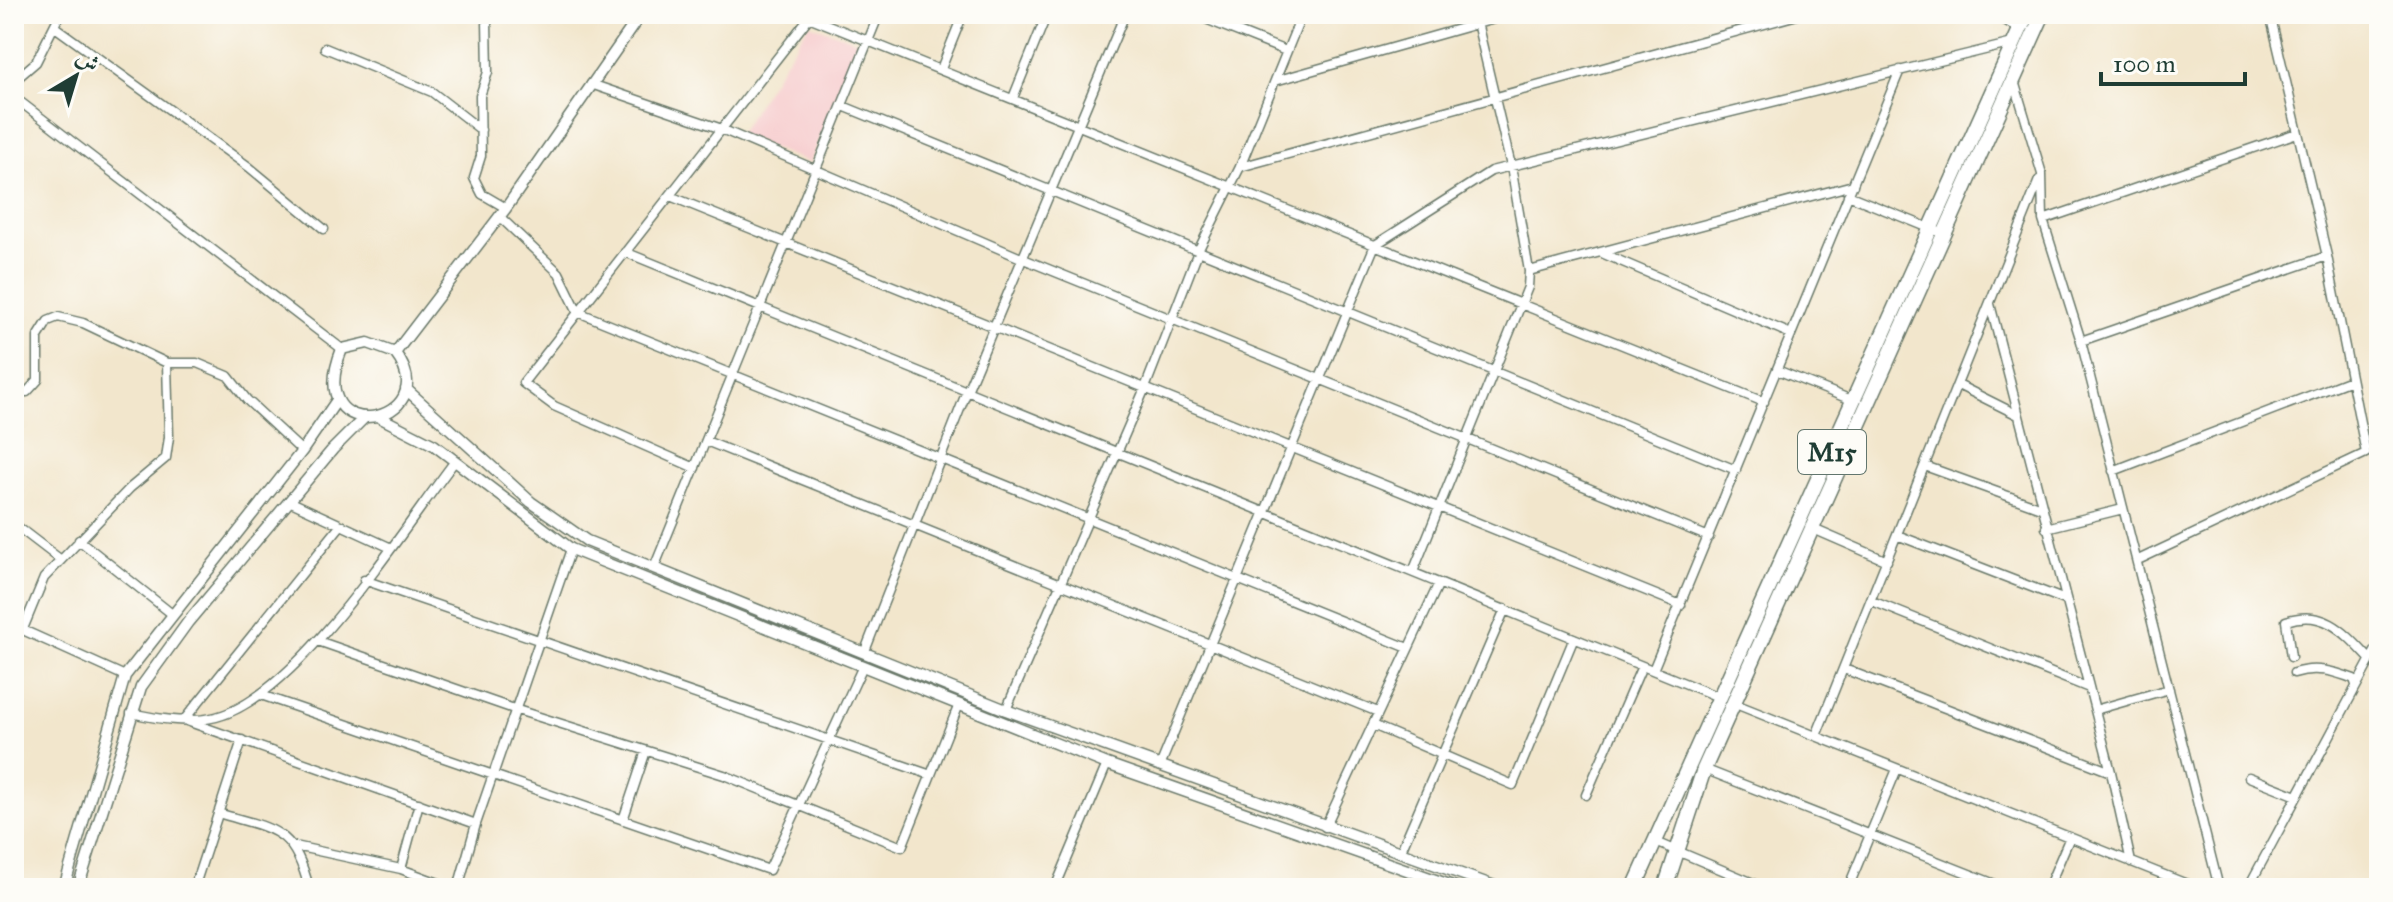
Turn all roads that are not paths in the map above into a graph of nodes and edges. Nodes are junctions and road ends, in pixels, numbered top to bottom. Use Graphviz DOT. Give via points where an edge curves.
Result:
graph roads {
  1 [pos="60,14"];
  2 [pos="490,14"];
  3 [pos="641,14"];
  4 [pos="879,14"];
  5 [pos="963,14"];
  6 [pos="1047,14"];
  7 [pos="1125,14"];
  8 [pos="1193,14"];
  9 [pos="1302,14"];
  10 [pos="1512,14"];
  11 [pos="1801,14"];
  12 [pos="1995,14"];
  13 [pos="2027,14"];
  14 [pos="2043,14"];
  15 [pos="2270,14"];
  16 [pos="807,15"];
  17 [pos="1476,18"];
  18 [pos="55,27"];
  19 [pos="868,39"];
  20 [pos="2024,39"];
  21 [pos="325,48"];
  22 [pos="1286,51"];
  23 [pos="941,69"];
  24 [pos="1900,70"];
  25 [pos="2008,75"];
  26 [pos="14,81"];
  27 [pos="1275,81"];
  28 [pos="591,84"];
  29 [pos="14,97"];
  30 [pos="1494,97"];
  31 [pos="1013,98"];
  32 [pos="843,106"];
  33 [pos="1076,123"];
  34 [pos="719,128"];
  35 [pos="481,130"];
  36 [pos="2297,133"];
  37 [pos="1511,166"];
  38 [pos="1240,167"];
  39 [pos="815,172"];
  40 [pos="2042,174"];
  41 [pos="1853,185"];
  42 [pos="1231,186"];
  43 [pos="1049,189"];
  44 [pos="1848,195"];
  45 [pos="670,196"];
  46 [pos="502,212"];
  47 [pos="2043,220"];
  48 [pos="324,229"];
  49 [pos="1938,231"];
  50 [pos="786,243"];
  51 [pos="1375,245"];
  52 [pos="1199,249"];
  53 [pos="625,252"];
  54 [pos="1603,254"];
  55 [pos="2327,256"];
  56 [pos="1021,258"];
  57 [pos="1529,271"];
  58 [pos="1525,303"];
  59 [pos="1990,304"];
  60 [pos="760,307"];
  61 [pos="1348,311"];
  62 [pos="578,312"];
  63 [pos="1172,319"];
  64 [pos="993,327"];
  65 [pos="1791,334"];
  66 [pos="2081,341"];
  67 [pos="342,349"];
  68 [pos="395,353"];
  69 [pos="167,363"];
  70 [pos="1777,370"];
  71 [pos="1494,371"];
  72 [pos="733,374"];
  73 [pos="1320,379"];
  74 [pos="2351,380"];
  75 [pos="1958,385"];
  76 [pos="1145,388"];
  77 [pos="406,389"];
  78 [pos="14,391"];
  79 [pos="967,391"];
  80 [pos="337,400"];
  81 [pos="1764,402"];
  82 [pos="1860,404"];
  83 [pos="2018,415"];
  84 [pos="379,417"];
  85 [pos="364,418"];
  86 [pos="1469,440"];
  87 [pos="706,441"];
  88 [pos="1292,447"];
  89 [pos="302,451"];
  90 [pos="1117,452"];
  91 [pos="940,458"];
  92 [pos="455,461"];
  93 [pos="1925,466"];
  94 [pos="695,468"];
  95 [pos="1736,470"];
  96 [pos="2113,471"];
  97 [pos="289,501"];
  98 [pos="1441,507"];
  99 [pos="2041,508"];
  100 [pos="2123,509"];
  101 [pos="1265,512"];
  102 [pos="1088,518"];
  103 [pos="14,524"];
  104 [pos="341,525"];
  105 [pos="913,525"];
  106 [pos="1806,526"];
  107 [pos="2046,528"];
  108 [pos="1897,535"];
  109 [pos="1709,537"];
  110 [pos="79,540"];
  111 [pos="389,547"];
  112 [pos="571,549"];
  113 [pos="61,560"];
  114 [pos="2138,560"];
  115 [pos="1887,561"];
  116 [pos="654,568"];
  117 [pos="1413,572"];
  118 [pos="1237,579"];
  119 [pos="364,580"];
  120 [pos="1439,583"];
  121 [pos="1060,584"];
  122 [pos="2065,600"];
  123 [pos="1872,601"];
  124 [pos="1681,605"];
  125 [pos="1505,609"];
  126 [pos="172,614"];
  127 [pos="19,627"];
  128 [pos="1574,638"];
  129 [pos="539,640"];
  130 [pos="318,641"];
  131 [pos="1210,644"];
  132 [pos="1408,648"];
  133 [pos="865,651"];
  134 [pos="2376,653"];
  135 [pos="2291,657"];
  136 [pos="1642,666"];
  137 [pos="862,668"];
  138 [pos="1844,669"];
  139 [pos="1653,670"];
  140 [pos="2294,673"];
  141 [pos="125,676"];
  142 [pos="2356,686"];
  143 [pos="2089,688"];
  144 [pos="2169,689"];
  145 [pos="261,695"];
  146 [pos="1728,701"];
  147 [pos="958,707"];
  148 [pos="514,709"];
  149 [pos="1006,710"];
  150 [pos="2095,710"];
  151 [pos="1378,712"];
  152 [pos="131,713"];
  153 [pos="184,720"];
  154 [pos="1373,725"];
  155 [pos="1816,736"];
  156 [pos="242,740"];
  157 [pos="829,740"];
  158 [pos="646,751"];
  159 [pos="1441,754"];
  160 [pos="1107,764"];
  161 [pos="1160,766"];
  162 [pos="1704,769"];
  163 [pos="1897,769"];
  164 [pos="2111,772"];
  165 [pos="492,775"];
  166 [pos="931,775"];
  167 [pos="2249,777"];
  168 [pos="1586,795"];
  169 [pos="2297,796"];
  170 [pos="419,803"];
  171 [pos="799,805"];
  172 [pos="218,813"];
  173 [pos="623,820"];
  174 [pos="476,824"];
  175 [pos="1325,827"];
  176 [pos="1870,835"];
  177 [pos="2070,837"];
  178 [pos="1656,842"];
  179 [pos="295,846"];
  180 [pos="1400,853"];
  181 [pos="1675,853"];
  182 [pos="2131,862"];
  183 [pos="401,869"];
  184 [pos="1753,886"];
  185 [pos="64,888"];
  186 [pos="78,888"];
  187 [pos="194,888"];
  188 [pos="309,888"];
  189 [pos="452,888"];
  190 [pos="458,888"];
  191 [pos="1055,888"];
  192 [pos="1458,888"];
  193 [pos="1500,888"];
  194 [pos="1634,888"];
  195 [pos="1665,888"];
  196 [pos="1765,888"];
  197 [pos="1848,888"];
  198 [pos="2005,888"];
  199 [pos="2048,888"];
  200 [pos="2197,888"];
  201 [pos="2219,888"];
  202 [pos="2248,888"];
  1 -- 18 [label="street"];
  2 -- 35 [label="street"];
  3 -- 28 [label="street"];
  4 -- 19 [label="street"];
  5 -- 23 [label="street"];
  6 -- 31 [label="street"];
  7 -- 33 [label="street"];
  8 -- 22 [label="street"];
  9 -- 22 [label="street"];
  10 -- 17 [label="street"];
  11 -- 30 [label="street"];
  12 -- 20 [label="street"];
  13 -- 20 [label="highway, M15"];
  14 -- 20 [label="highway, M15"];
  15 -- 36 [label="street"];
  16 -- 19 [label="street"];
  16 -- 34 [label="street"];
  17 -- 27 [label="street"];
  17 -- 30 [label="street"];
  18 -- 26 [label="street" via="36,62"];
  18 -- 48 [label="street" via="249,167"];
  19 -- 23 [label="street"];
  19 -- 32 [label="street"];
  20 -- 24 [label="street"];
  20 -- 25 [label="highway, M15"];
  21 -- 35 [label="street" via="432,92"];
  22 -- 27 [label="street"];
  23 -- 31 [label="street"];
  24 -- 37 [label="street"];
  24 -- 41 [label="street"];
  25 -- 40 [label="street"];
  25 -- 49 [label="highway, M15"];
  27 -- 38 [label="street"];
  28 -- 34 [label="street"];
  28 -- 46 [label="street"];
  29 -- 67 [label="street"];
  30 -- 37 [label="street"];
  30 -- 38 [label="street"];
  31 -- 33 [label="street"];
  32 -- 39 [label="street"];
  32 -- 43 [label="street"];
  33 -- 42 [label="street"];
  33 -- 43 [label="street"];
  34 -- 39 [label="street"];
  34 -- 45 [label="street"];
  35 -- 46 [label="street" via="474,178"];
  36 -- 47 [label="street"];
  36 -- 55 [label="street"];
  37 -- 51 [label="street" via="1491,171"];
  37 -- 57 [label="street"];
  38 -- 42 [label="street"];
  39 -- 50 [label="street"];
  39 -- 56 [label="street"];
  40 -- 47 [label="street"];
  40 -- 59 [label="street"];
  41 -- 44 [label="street"];
  41 -- 54 [label="street"];
  42 -- 51 [label="street"];
  42 -- 52 [label="street"];
  43 -- 52 [label="street"];
  43 -- 56 [label="street"];
  44 -- 49 [label="street"];
  44 -- 65 [label="street"];
  45 -- 50 [label="street"];
  45 -- 53 [label="street"];
  46 -- 62 [label="street" via="559,273"];
  46 -- 68 [label="street"];
  47 -- 66 [label="street"];
  49 -- 82 [label="highway, M15"];
  50 -- 60 [label="street"];
  50 -- 64 [label="street"];
  51 -- 58 [label="street"];
  51 -- 61 [label="street"];
  52 -- 61 [label="street"];
  52 -- 63 [label="street"];
  53 -- 60 [label="street"];
  53 -- 62 [label="street"];
  54 -- 57 [label="street"];
  54 -- 65 [label="street"];
  55 -- 66 [label="street"];
  55 -- 74 [label="street"];
  56 -- 63 [label="street"];
  56 -- 64 [label="street"];
  57 -- 58 [label="street"];
  58 -- 71 [label="street"];
  58 -- 81 [label="street"];
  59 -- 75 [label="street"];
  59 -- 83 [label="street"];
  60 -- 72 [label="street"];
  60 -- 79 [label="street"];
  61 -- 71 [label="street"];
  61 -- 73 [label="street"];
  62 -- 72 [label="street"];
  62 -- 94 [label="street" via="523,383 554,406"];
  63 -- 73 [label="street"];
  63 -- 76 [label="street"];
  64 -- 76 [label="street"];
  64 -- 79 [label="street"];
  65 -- 70 [label="street"];
  66 -- 96 [label="street"];
  67 -- 68 [label="street" via="368,343"];
  67 -- 80 [label="street" via="332,376"];
  68 -- 77 [label="street" via="407,376"];
  69 -- 78 [label="street" via="83,323 58,317 48,321 38,337 38,380 27,392"];
  69 -- 89 [label="street" via="197,363 228,376"];
  69 -- 110 [label="street" via="166,458"];
  70 -- 81 [label="street"];
  70 -- 82 [label="street"];
  71 -- 86 [label="street"];
  71 -- 95 [label="street"];
  72 -- 87 [label="street"];
  72 -- 91 [label="street"];
  73 -- 86 [label="street"];
  73 -- 88 [label="street"];
  74 -- 96 [label="street"];
  74 -- 114 [label="street" via="2366,453"];
  75 -- 83 [label="street"];
  75 -- 93 [label="street"];
  76 -- 88 [label="street"];
  76 -- 90 [label="street"];
  77 -- 84 [label="street" via="392,412"];
  77 -- 116 [label="street" via="564,528"];
  79 -- 90 [label="street"];
  79 -- 91 [label="street"];
  80 -- 85 [label="street"];
  80 -- 89 [label="street"];
  81 -- 95 [label="street"];
  82 -- 106 [label="highway, M15"];
  83 -- 99 [label="street"];
  84 -- 85 [label="street"];
  84 -- 92 [label="street"];
  85 -- 97 [label="street"];
  86 -- 98 [label="street"];
  86 -- 109 [label="street"];
  87 -- 94 [label="street"];
  87 -- 105 [label="street"];
  88 -- 98 [label="street"];
  88 -- 101 [label="street"];
  89 -- 126 [label="street"];
  90 -- 101 [label="street"];
  90 -- 102 [label="street"];
  91 -- 102 [label="street"];
  91 -- 105 [label="street"];
  92 -- 111 [label="street"];
  92 -- 112 [label="street"];
  93 -- 99 [label="street"];
  93 -- 108 [label="street"];
  94 -- 116 [label="street"];
  95 -- 109 [label="street"];
  96 -- 100 [label="street"];
  97 -- 104 [label="street"];
  97 -- 152 [label="street" via="165,652"];
  98 -- 117 [label="street"];
  98 -- 124 [label="street"];
  99 -- 107 [label="street"];
  100 -- 107 [label="street"];
  100 -- 114 [label="street"];
  101 -- 117 [label="street"];
  101 -- 118 [label="street"];
  102 -- 118 [label="street"];
  102 -- 121 [label="street"];
  103 -- 113 [label="street"];
  104 -- 111 [label="street"];
  104 -- 153 [label="street"];
  105 -- 121 [label="street"];
  105 -- 133 [label="street"];
  106 -- 115 [label="street"];
  106 -- 146 [label="highway, M15"];
  107 -- 122 [label="street"];
  108 -- 115 [label="street"];
  108 -- 122 [label="street"];
  109 -- 124 [label="street"];
  110 -- 113 [label="street"];
  110 -- 126 [label="street"];
  111 -- 119 [label="street"];
  112 -- 129 [label="street"];
  112 -- 137 [label="street"];
  113 -- 127 [label="street" via="44,578"];
  114 -- 144 [label="street"];
  115 -- 123 [label="street"];
  116 -- 133 [label="street"];
  117 -- 120 [label="street"];
  118 -- 131 [label="street"];
  118 -- 132 [label="street"];
  119 -- 129 [label="street"];
  119 -- 130 [label="street"];
  120 -- 125 [label="street"];
  120 -- 132 [label="street"];
  121 -- 131 [label="street"];
  121 -- 149 [label="street"];
  122 -- 143 [label="street"];
  123 -- 138 [label="street"];
  123 -- 143 [label="street"];
  124 -- 139 [label="street"];
  125 -- 128 [label="street"];
  125 -- 159 [label="street"];
  126 -- 141 [label="street"];
  127 -- 141 [label="street"];
  128 -- 136 [label="street"];
  128 -- 159 [label="street" via="1513,785"];
  129 -- 148 [label="street"];
  129 -- 157 [label="street"];
  130 -- 145 [label="street"];
  130 -- 148 [label="street"];
  131 -- 151 [label="street"];
  131 -- 161 [label="street"];
  132 -- 151 [label="street"];
  133 -- 149 [label="street"];
  134 -- 135 [label="street" via="2331,622 2304,615 2286,621"];
  134 -- 142 [label="street"];
  136 -- 139 [label="street"];
  136 -- 168 [label="street"];
  137 -- 147 [label="street"];
  137 -- 157 [label="street"];
  138 -- 155 [label="street"];
  138 -- 164 [label="street"];
  139 -- 146 [label="street"];
  140 -- 142 [label="street" via="2308,668 2334,672 2354,679"];
  141 -- 185 [label="street"];
  142 -- 169 [label="street"];
  143 -- 150 [label="street"];
  144 -- 150 [label="street"];
  144 -- 201 [label="street"];
  145 -- 153 [label="street" via="215,717"];
  145 -- 165 [label="street"];
  146 -- 155 [label="street"];
  146 -- 162 [label="highway, M15"];
  146 -- 178 [label="highway, M15"];
  147 -- 160 [label="street"];
  147 -- 166 [label="street"];
  148 -- 158 [label="street"];
  148 -- 165 [label="street"];
  149 -- 161 [label="street"];
  150 -- 164 [label="street"];
  151 -- 154 [label="street"];
  152 -- 153 [label="street"];
  152 -- 186 [label="street"];
  153 -- 156 [label="street"];
  154 -- 159 [label="street"];
  154 -- 175 [label="street"];
  155 -- 163 [label="street"];
  156 -- 170 [label="street"];
  156 -- 172 [label="street"];
  157 -- 166 [label="street"];
  157 -- 171 [label="street"];
  158 -- 171 [label="street"];
  158 -- 173 [label="street"];
  159 -- 180 [label="street"];
  160 -- 191 [label="street"];
  160 -- 192 [label="street"];
  161 -- 175 [label="street"];
  162 -- 176 [label="street"];
  162 -- 181 [label="highway, M15"];
  163 -- 176 [label="street"];
  163 -- 177 [label="street"];
  164 -- 182 [label="street"];
  165 -- 173 [label="street"];
  165 -- 174 [label="street"];
  166 -- 171 [label="street" via="902,847"];
  167 -- 169 [label="street"];
  169 -- 202 [label="street"];
  170 -- 174 [label="street"];
  170 -- 183 [label="street"];
  171 -- 173 [label="street" via="769,870"];
  172 -- 179 [label="street" via="272,829"];
  172 -- 187 [label="street"];
  174 -- 190 [label="street"];
  175 -- 180 [label="street"];
  176 -- 197 [label="street"];
  176 -- 198 [label="street"];
  177 -- 182 [label="street"];
  177 -- 199 [label="street"];
  178 -- 181 [label="street"];
  178 -- 194 [label="highway, M15"];
  179 -- 183 [label="street"];
  179 -- 188 [label="street"];
  180 -- 193 [label="street"];
  181 -- 184 [label="street"];
  181 -- 195 [label="highway, M15"];
  182 -- 200 [label="street"];
  183 -- 189 [label="street"];
  184 -- 196 [label="street"];
}
